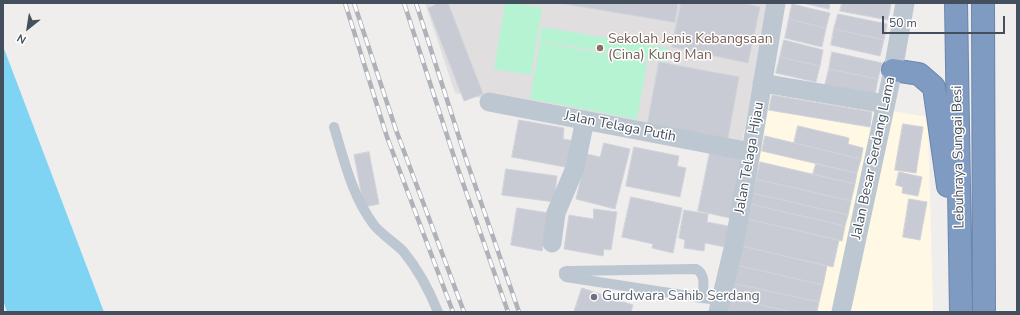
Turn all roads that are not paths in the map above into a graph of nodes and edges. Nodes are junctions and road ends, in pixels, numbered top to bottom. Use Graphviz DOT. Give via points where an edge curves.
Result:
graph roads {
  1 [pos="776,3"];
  2 [pos="905,3"];
  3 [pos="956,3"];
  4 [pos="983,3"];
  5 [pos="893,70"];
  6 [pos="762,83"];
  7 [pos="489,102"];
  8 [pos="885,104"];
  9 [pos="585,120"];
  10 [pos="334,126"];
  11 [pos="752,152"];
  12 [pos="552,243"];
  13 [pos="961,280"];
  14 [pos="702,298"];
  15 [pos="719,306"];
  16 [pos="438,312"];
  17 [pos="841,312"];
  18 [pos="961,312"];
  19 [pos="984,312"];
  1 -- 6 [label="street, Jalan Telaga Hijau"];
  2 -- 5 [label="street, Jalan Besar Serdang Lama"];
  3 -- 13 [label="highway, Lebuhraya Sungai Besi"];
  4 -- 19 [label="highway, Lebuhraya Sungai Besi"];
  5 -- 8 [label="street, Jalan Besar Serdang Lama"];
  5 -- 13 [label="highway" via="919,74 934,87"];
  6 -- 8 [label="street"];
  6 -- 11 [label="street, Jalan Telaga Hijau"];
  7 -- 9 [label="street, Jalan Telaga Putih"];
  8 -- 17 [label="street, Jalan Besar Serdang Lama"];
  9 -- 11 [label="street, Jalan Telaga Putih"];
  9 -- 12 [label="street" via="575,168 556,213"];
  10 -- 16 [label="lane" via="352,186 364,210 375,226 403,251 422,280"];
  11 -- 15 [label="street, Jalan Telaga Hijau"];
  13 -- 18 [label="highway, Lebuhraya Sungai Besi"];
  14 -- 14 [label="lane" via="566,276 564,272 696,270 704,277"];
  14 -- 15 [label="lane"];
}
